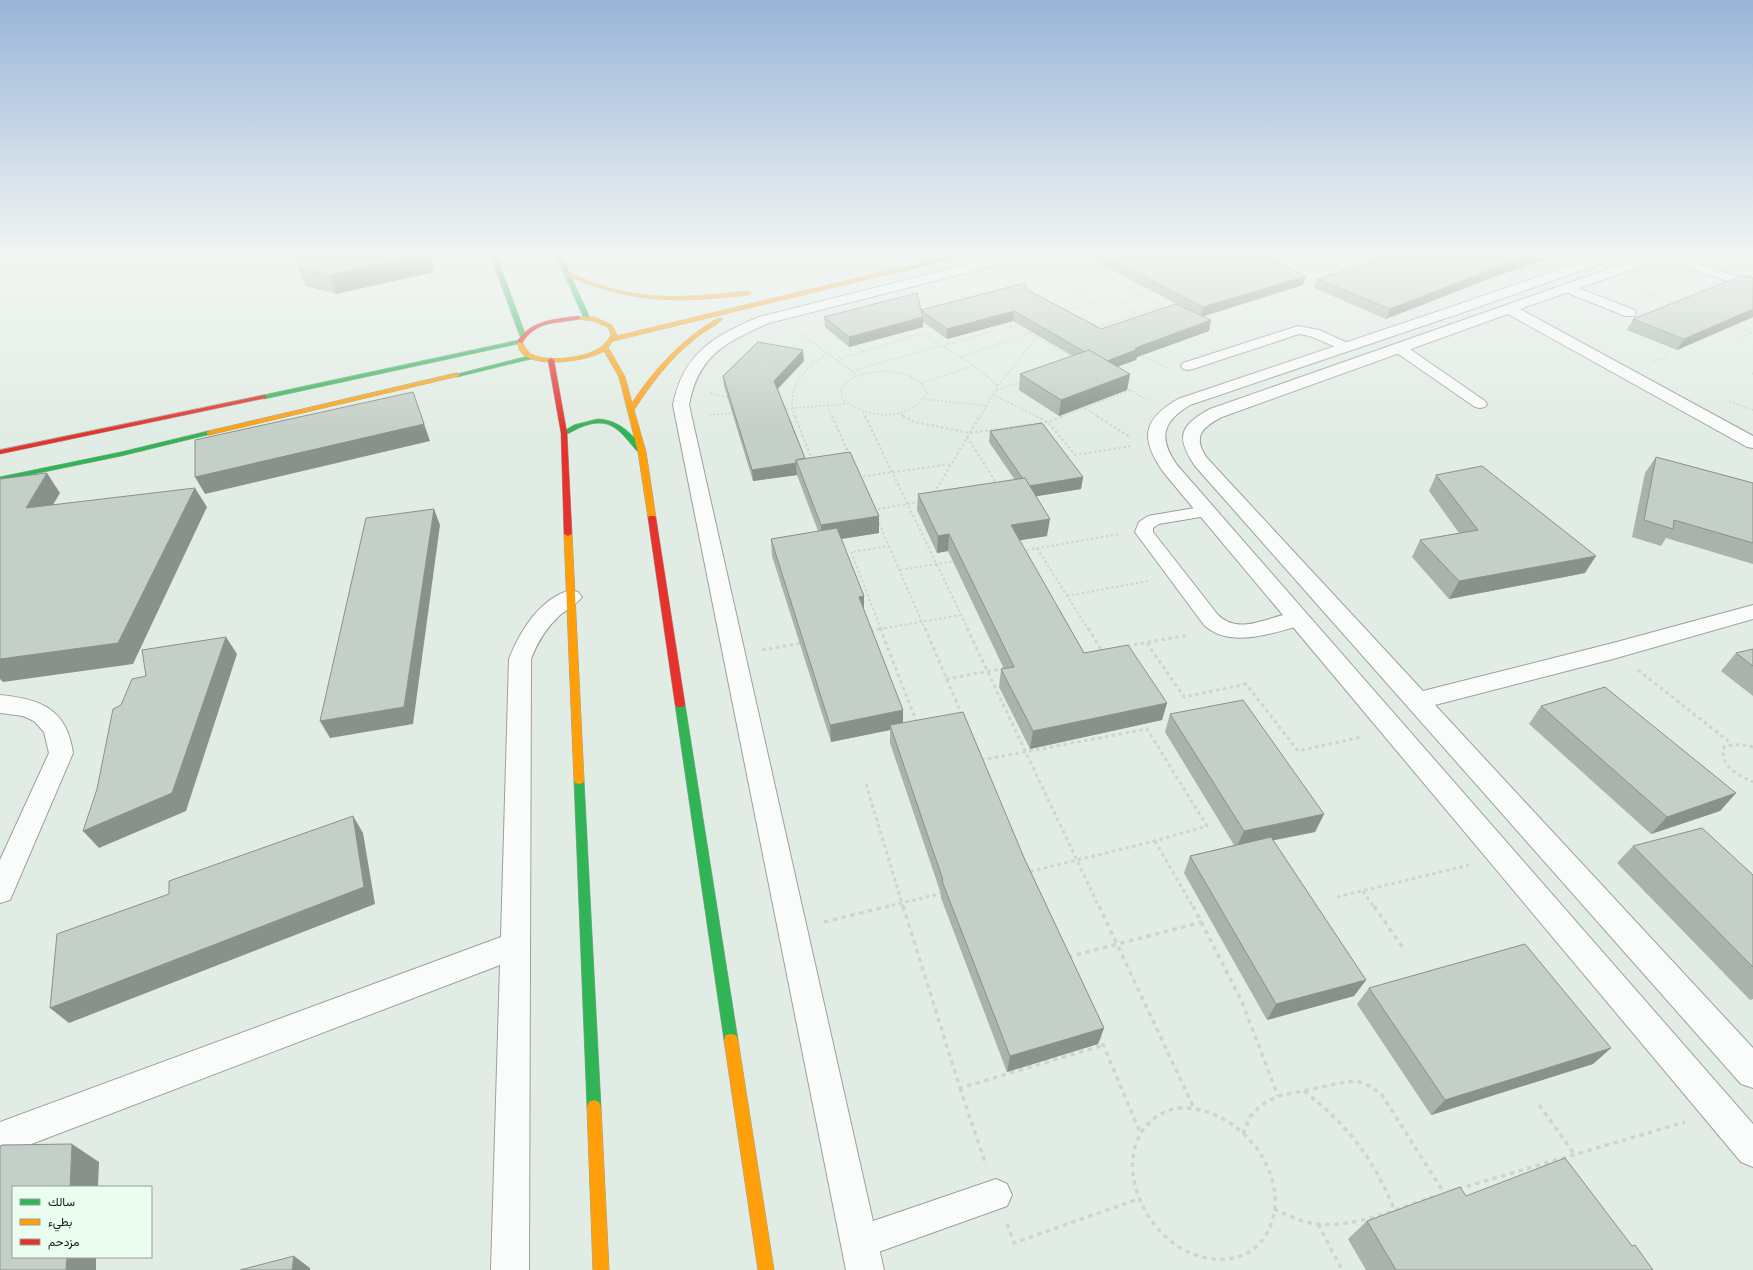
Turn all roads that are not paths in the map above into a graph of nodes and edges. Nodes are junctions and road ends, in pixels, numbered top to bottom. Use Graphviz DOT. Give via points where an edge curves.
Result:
graph roads {
  1 [pos="513,313"];
  2 [pos="585,313"];
  3 [pos="721,313"];
  4 [pos="732,313"];
  5 [pos="789,313"];
  6 [pos="1445,313"];
  7 [pos="1497,313"];
  8 [pos="1517,313"];
  9 [pos="587,318"];
  10 [pos="521,339"];
  11 [pos="613,339"];
  12 [pos="605,348"];
  13 [pos="1345,348"];
  14 [pos="1399,348"];
  15 [pos="533,357"];
  16 [pos="550,360"];
  17 [pos="1188,366"];
  18 [pos="1480,404"];
  19 [pos="631,410"];
  20 [pos="564,433"];
  21 [pos="1753,443"];
  22 [pos="0,452"];
  23 [pos="642,452"];
  24 [pos="0,479"];
  25 [pos="1206,511"];
  26 [pos="571,597"];
  27 [pos="1753,612"];
  28 [pos="1299,619"];
  29 [pos="1417,701"];
  30 [pos="0,704"];
  31 [pos="0,891"];
  32 [pos="516,945"];
  33 [pos="1753,1072"];
  34 [pos="0,1139"];
  35 [pos="1753,1150"];
  36 [pos="996,1195"];
  37 [pos="862,1256"];
  38 [pos="510,1270"];
  39 [pos="601,1270"];
  40 [pos="766,1270"];
  1 -- 10 [label="street"];
  2 -- 9 [label="street"];
  3 -- 11 [label="street"];
  4 -- 19 [label="street" via="683,344 657,370"];
  5 -- 37 [label="street" via="744,329 710,350 697,362 688,376 681,405"];
  6 -- 13 [label="street"];
  7 -- 14 [label="street"];
  8 -- 21 [label="street"];
  9 -- 10 [label="street" via="549,322 533,328"];
  9 -- 11 [label="street" via="614,325"];
  10 -- 15 [label="street" via="522,351"];
  10 -- 22 [label="street" via="129,429"];
  11 -- 12 [label="street"];
  12 -- 16 [label="street" via="581,358"];
  12 -- 19 [label="street" via="622,377"];
  13 -- 17 [label="lane" via="1314,333 1298,330"];
  13 -- 25 [label="street" via="1184,402 1168,412 1158,425 1155,435 1161,457"];
  14 -- 18 [label="lane"];
  14 -- 29 [label="street" via="1202,419 1192,431 1190,438 1193,450 1201,462"];
  15 -- 16 [label="street"];
  15 -- 24 [label="street"];
  16 -- 20 [label="street"];
  19 -- 23 [label="street"];
  20 -- 23 [label="street" via="590,422 610,423 617,425"];
  20 -- 26 [label="street"];
  23 -- 40 [label="street"];
  25 -- 28 [label="street"];
  25 -- 28 [label="lane" via="1154,520 1148,523 1144,530 1146,538 1211,620 1223,629 1239,632"];
  26 -- 32 [label="street" via="548,614 533,630 520,659"];
  26 -- 39 [label="street"];
  27 -- 29 [label="street"];
  28 -- 35 [label="street"];
  29 -- 33 [label="street"];
  30 -- 31 [label="street" via="17,705 46,717 61,739 61,753"];
  32 -- 34 [label="street"];
  32 -- 38 [label="street"];
  36 -- 37 [label="lane"];
}
